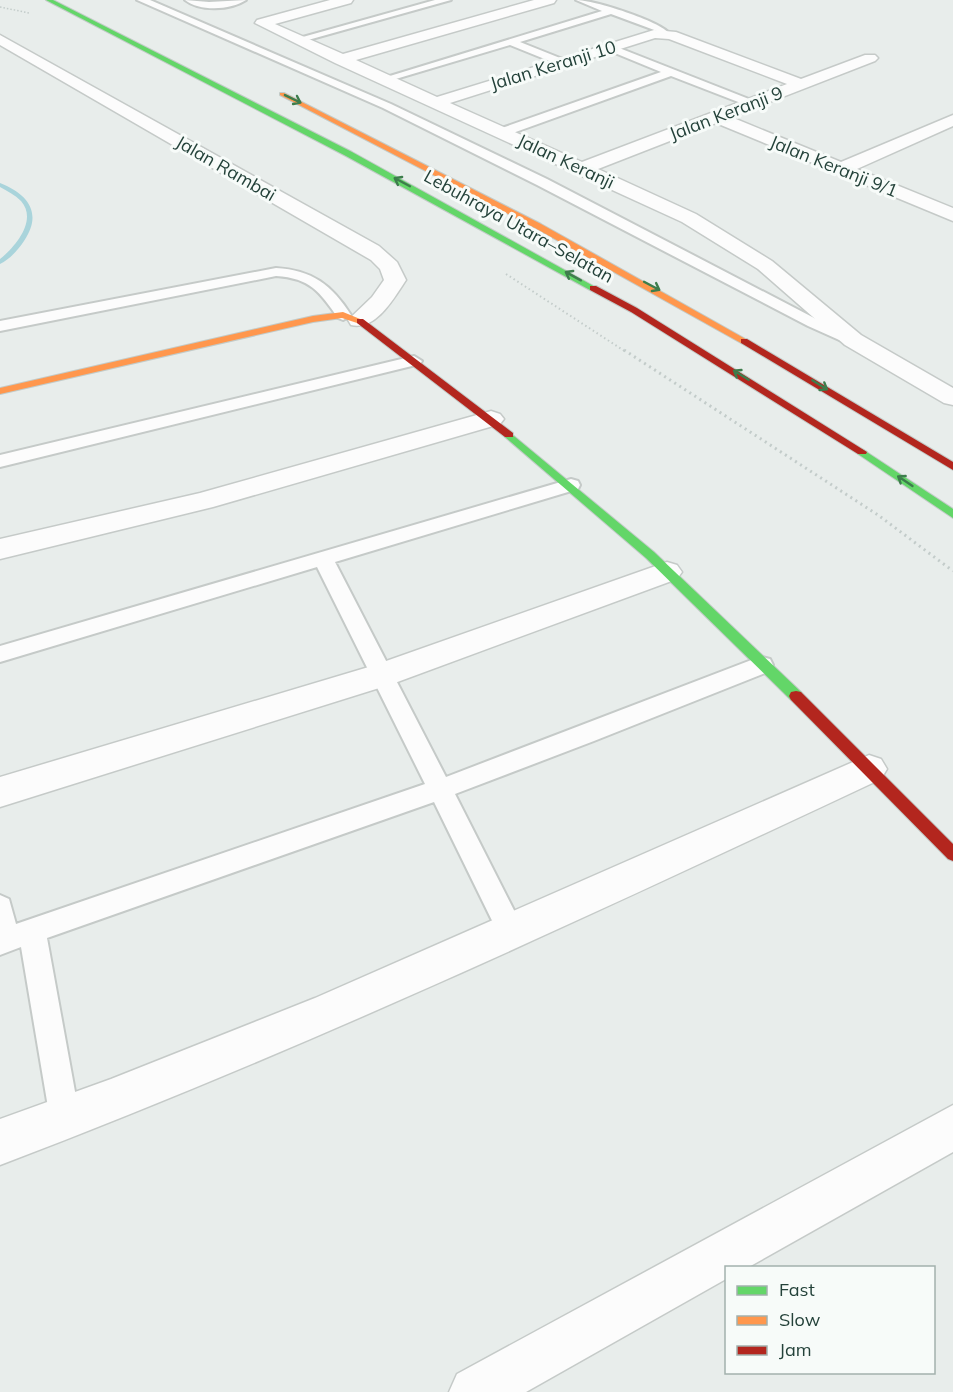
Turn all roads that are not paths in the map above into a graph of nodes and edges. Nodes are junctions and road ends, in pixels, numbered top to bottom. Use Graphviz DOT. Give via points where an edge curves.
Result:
graph roads {
  1 [pos="49,0"];
  2 [pos="142,0"];
  3 [pos="190,0"];
  4 [pos="241,0"];
  5 [pos="346,0"];
  6 [pos="446,0"];
  7 [pos="547,0"];
  8 [pos="581,0"];
  9 [pos="612,11"];
  10 [pos="668,35"];
  11 [pos="0,39"];
  12 [pos="297,40"];
  13 [pos="512,42"];
  14 [pos="609,47"];
  15 [pos="8,51"];
  16 [pos="870,58"];
  17 [pos="340,60"];
  18 [pos="561,62"];
  19 [pos="671,72"];
  20 [pos="385,80"];
  21 [pos="800,84"];
  22 [pos="270,88"];
  23 [pos="436,102"];
  24 [pos="750,103"];
  25 [pos="715,117"];
  26 [pos="953,120"];
  27 [pos="503,132"];
  28 [pos="582,169"];
  29 [pos="842,169"];
  30 [pos="953,215"];
  31 [pos="351,318"];
  32 [pos="0,326"];
  33 [pos="853,340"];
  34 [pos="414,361"];
  35 [pos="0,391"];
  36 [pos="953,398"];
  37 [pos="491,419"];
  38 [pos="0,461"];
  39 [pos="953,467"];
  40 [pos="571,485"];
  41 [pos="953,514"];
  42 [pos="0,549"];
  43 [pos="324,560"];
  44 [pos="667,572"];
  45 [pos="0,654"];
  46 [pos="762,665"];
  47 [pos="381,675"];
  48 [pos="869,769"];
  49 [pos="441,789"];
  50 [pos="0,792"];
  51 [pos="953,854"];
  52 [pos="0,907"];
  53 [pos="512,932"];
  54 [pos="12,938"];
  55 [pos="65,1119"];
  56 [pos="953,1126"];
  57 [pos="0,1142"];
  58 [pos="475,1392"];
  41 -- 1 [label="main road, Lebuhraya Utara–Selatan, one-way" via="848,443 634,310 349,154"];
  2 -- 33 [label="lane" via="429,126"];
  3 -- 4 [label="lane" via="212,6"];
  5 -- 12 [label="street, Jalan Keranji" via="262,22"];
  6 -- 12 [label="lane"];
  7 -- 17 [label="street"];
  8 -- 9 [label="lane"];
  9 -- 10 [label="lane" via="661,28"];
  9 -- 13 [label="lane"];
  10 -- 14 [label="street, Jalan Keranji 10" via="649,35"];
  10 -- 21 [label="street"];
  11 -- 15 [label="street, Jalan Rambai"];
  12 -- 17 [label="street, Jalan Keranji"];
  13 -- 18 [label="lane"];
  13 -- 20 [label="lane"];
  14 -- 18 [label="street, Jalan Keranji 10"];
  14 -- 19 [label="lane"];
  15 -- 31 [label="street, Jalan Rambai" via="352,239 384,261 394,280 380,302"];
  16 -- 21 [label="street, Jalan Keranji 9"];
  17 -- 20 [label="street, Jalan Keranji"];
  18 -- 23 [label="street, Jalan Keranji 10"];
  19 -- 24 [label="lane"];
  19 -- 27 [label="lane"];
  20 -- 23 [label="street, Jalan Keranji"];
  21 -- 24 [label="street, Jalan Keranji 9"];
  22 -- 39 [label="main road, Lebuhraya Utara–Selatan, one-way" via="678,300"];
  23 -- 27 [label="street, Jalan Keranji"];
  24 -- 25 [label="street, Jalan Keranji 9"];
  25 -- 28 [label="street, Jalan Keranji 9"];
  25 -- 29 [label="street, Jalan Keranji 9/1"];
  26 -- 29 [label="street"];
  27 -- 28 [label="street, Jalan Keranji"];
  28 -- 33 [label="street, Jalan Keranji" via="729,240 765,265"];
  29 -- 30 [label="street, Jalan Keranji 9/1"];
  31 -- 32 [label="lane" via="312,279 276,272"];
  31 -- 34 [label="main road"];
  31 -- 35 [label="main road" via="313,319"];
  33 -- 36 [label="street, Jalan Keranji"];
  34 -- 37 [label="main road"];
  34 -- 38 [label="lane"];
  37 -- 40 [label="main road"];
  37 -- 42 [label="street" via="203,501"];
  40 -- 43 [label="lane"];
  40 -- 44 [label="main road"];
  43 -- 45 [label="lane"];
  43 -- 47 [label="lane"];
  44 -- 46 [label="main road"];
  44 -- 47 [label="street"];
  46 -- 48 [label="main road"];
  46 -- 49 [label="lane"];
  47 -- 49 [label="lane"];
  47 -- 50 [label="street"];
  48 -- 51 [label="main road"];
  48 -- 53 [label="street"];
  49 -- 53 [label="lane"];
  49 -- 54 [label="lane"];
  52 -- 54 [label="lane"];
  53 -- 55 [label="street"];
  54 -- 55 [label="lane"];
  55 -- 57 [label="street"];
  56 -- 58 [label="street"];
}
